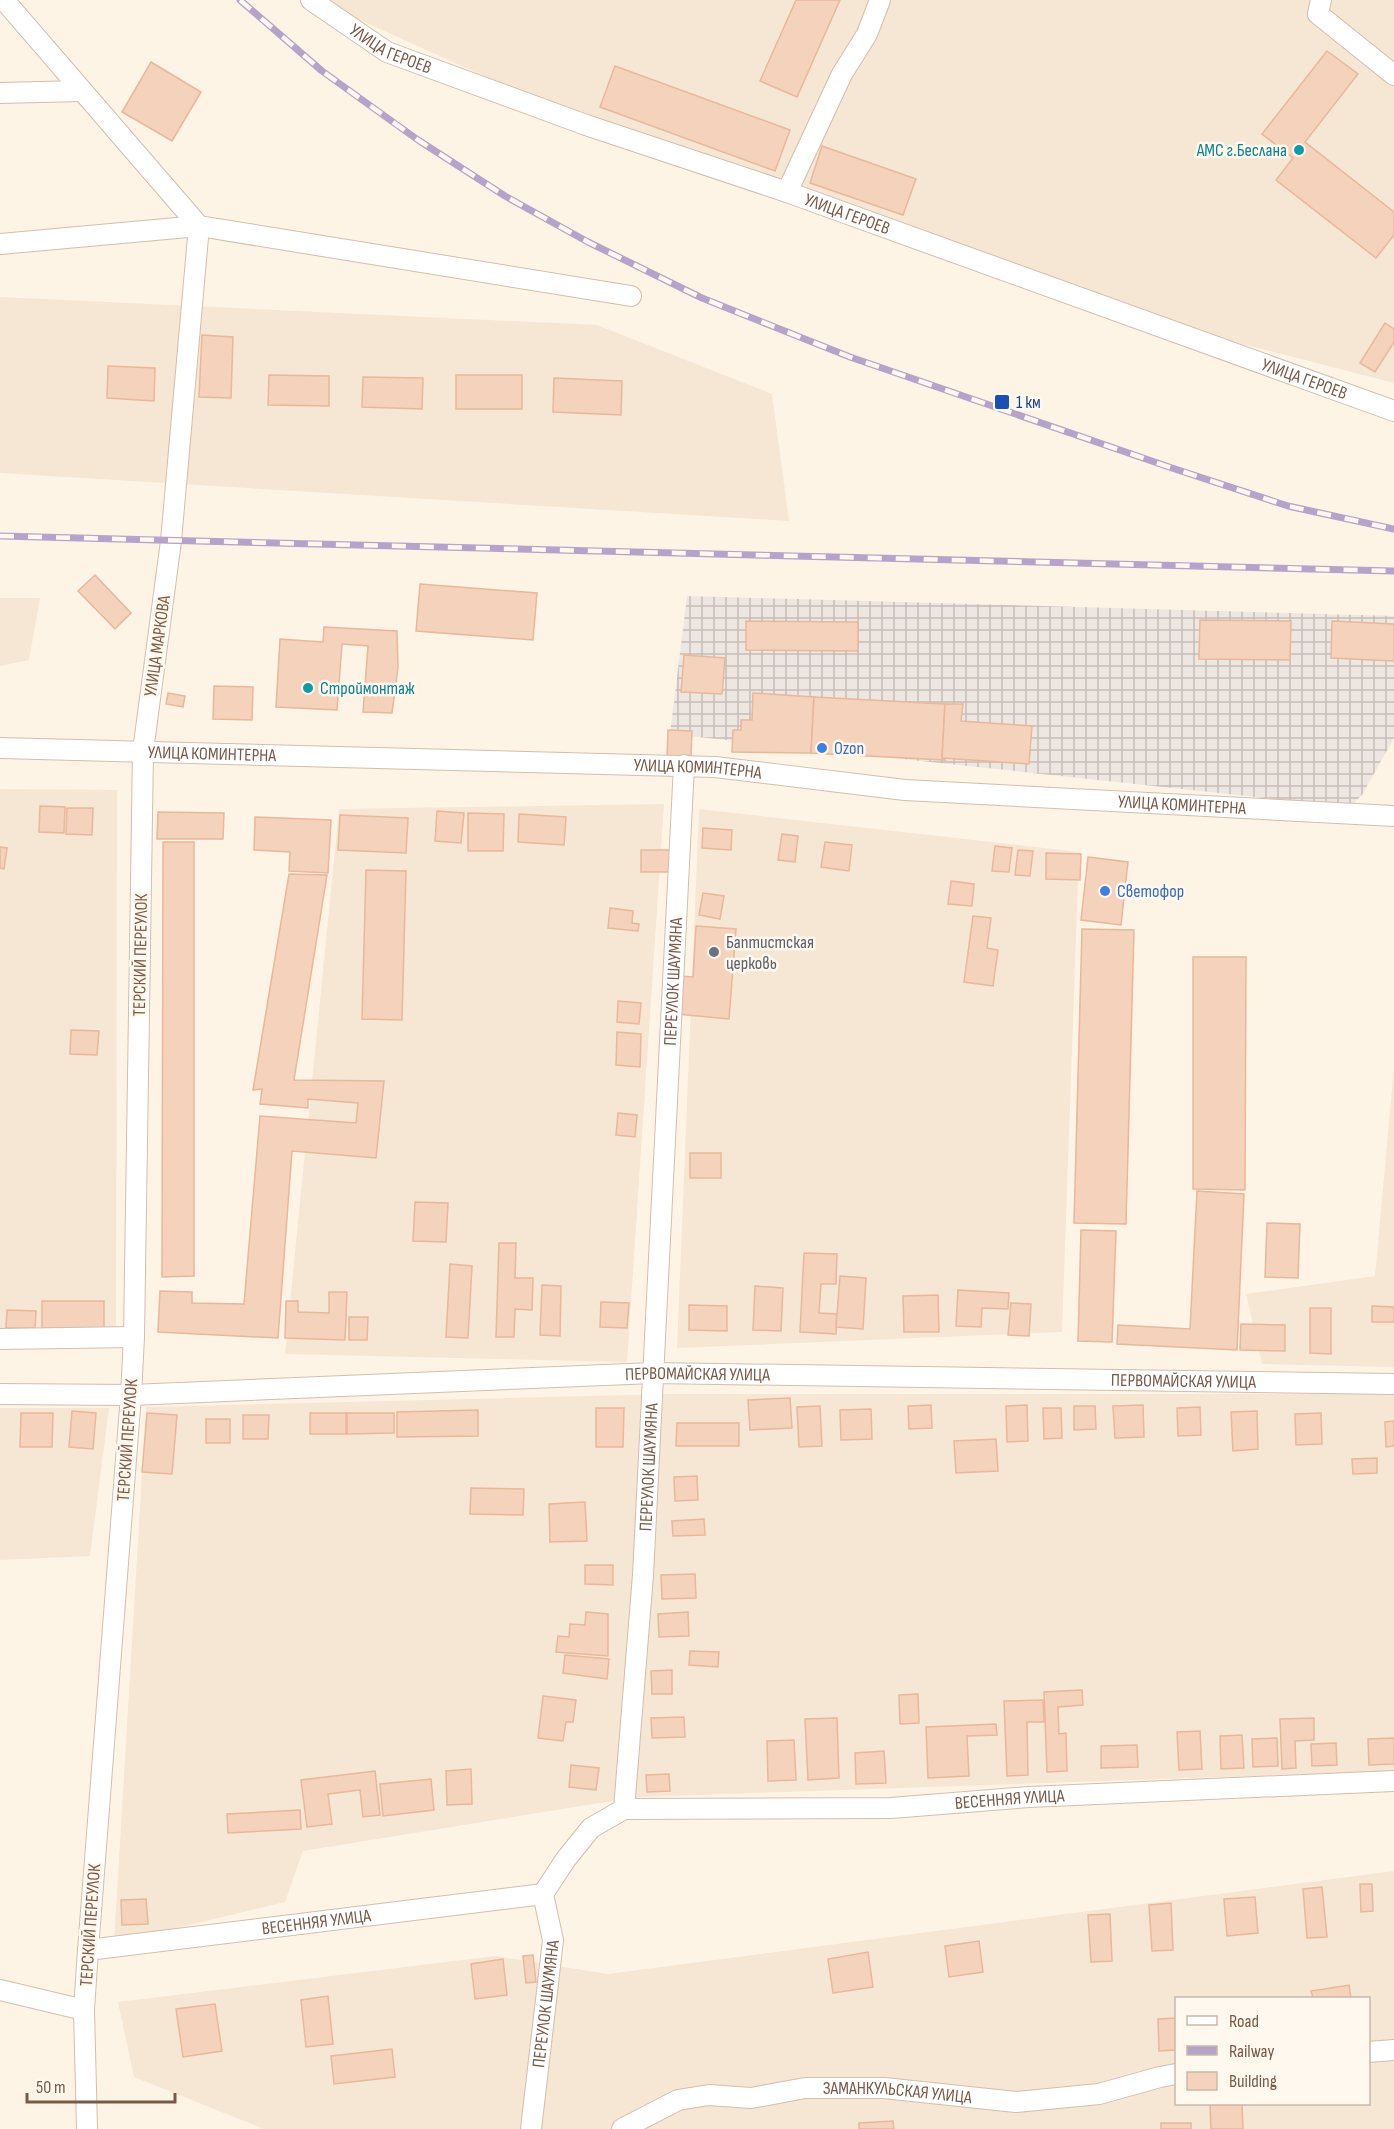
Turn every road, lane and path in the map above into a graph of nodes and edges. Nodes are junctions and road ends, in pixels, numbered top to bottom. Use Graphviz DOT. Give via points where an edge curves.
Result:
graph roads {
  1 [pos="4,0"];
  2 [pos="311,0"];
  3 [pos="880,0"];
  4 [pos="1321,0"];
  5 [pos="1394,75"];
  6 [pos="81,91"];
  7 [pos="0,93"];
  8 [pos="787,192"];
  9 [pos="199,226"];
  10 [pos="0,244"];
  11 [pos="631,296"];
  12 [pos="1394,411"];
  13 [pos="0,748"];
  14 [pos="143,751"];
  15 [pos="684,765"];
  16 [pos="1394,816"];
  17 [pos="134,1337"];
  18 [pos="0,1339"];
  19 [pos="653,1373"];
  20 [pos="1394,1384"];
  21 [pos="0,1394"];
  22 [pos="132,1395"];
  23 [pos="1394,1780"];
  24 [pos="624,1809"];
  25 [pos="543,1894"];
  26 [pos="88,1950"];
  27 [pos="0,1990"];
  28 [pos="84,2010"];
  29 [pos="1394,2050"];
  30 [pos="1370,2052"];
  31 [pos="1175,2074"];
  32 [pos="86,2129"];
  33 [pos="95,2129"];
  34 [pos="531,2129"];
  35 [pos="622,2129"];
  1 -- 6 [label="street"];
  2 -- 8 [label="street, УЛИЦА ГЕРОЕВ" via="387,52 586,125"];
  3 -- 8 [label="street" via="867,34 842,74"];
  4 -- 5 [label="street" via="1318,14"];
  6 -- 7 [label="street"];
  6 -- 9 [label="street"];
  8 -- 12 [label="street, УЛИЦА ГЕРОЕВ"];
  9 -- 10 [label="street"];
  9 -- 11 [label="street"];
  9 -- 14 [label="street, УЛИЦА МАРКОВА" via="171,541"];
  13 -- 14 [label="street, УЛИЦА КОМИНТЕРНА"];
  14 -- 15 [label="street, УЛИЦА КОМИНТЕРНА"];
  14 -- 17 [label="street, ТЕРСКИЙ ПЕРЕУЛОК"];
  15 -- 16 [label="street, УЛИЦА КОМИНТЕРНА" via="905,790"];
  15 -- 19 [label="street, ПЕРЕУЛОК ШАУМЯНА"];
  17 -- 18 [label="street"];
  17 -- 22 [label="street, ТЕРСКИЙ ПЕРЕУЛОК"];
  19 -- 20 [label="street, ПЕРВОМАЙСКАЯ УЛИЦА"];
  19 -- 22 [label="street, ПЕРВОМАЙСКАЯ УЛИЦА"];
  19 -- 24 [label="street, ПЕРЕУЛОК ШАУМЯНА" via="643,1575"];
  21 -- 22 [label="street, ПЕРВОМАЙСКАЯ УЛИЦА"];
  22 -- 26 [label="street, ТЕРСКИЙ ПЕРЕУЛОК"];
  23 -- 24 [label="street, ВЕСЕННЯЯ УЛИЦА" via="891,1808"];
  24 -- 25 [label="street" via="591,1828"];
  25 -- 26 [label="street, ВЕСЕННЯЯ УЛИЦА"];
  25 -- 34 [label="street, ПЕРЕУЛОК ШАУМЯНА" via="553,1940"];
  26 -- 28 [label="street, ТЕРСКИЙ ПЕРЕУЛОК"];
  27 -- 28 [label="street"];
  28 -- 32 [label="street, ТЕРСКИЙ ПЕРЕУЛОК"];
  29 -- 30 [label="street"];
  31 -- 35 [label="street, ЗАМАНКУЛЬСКАЯ УЛИЦА" via="1099,2094 1016,2102 884,2088 805,2088 752,2098 709,2095 678,2100"];
  32 -- 33 [label="street"];
}
